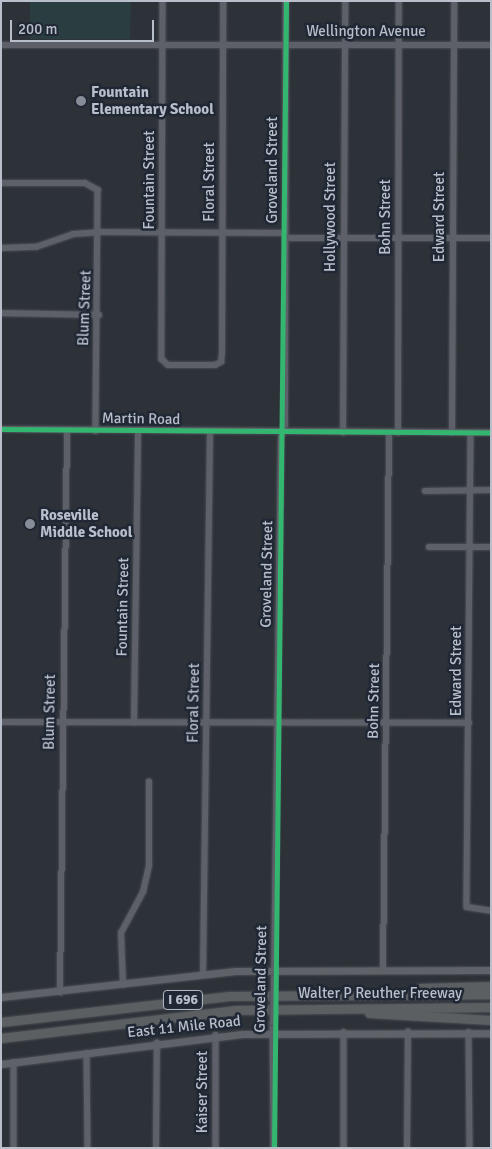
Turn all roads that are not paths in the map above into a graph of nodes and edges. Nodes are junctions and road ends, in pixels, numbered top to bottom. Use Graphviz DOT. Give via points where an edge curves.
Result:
graph roads {
  1 [pos="163,1"];
  2 [pos="223,1"];
  3 [pos="286,1"];
  4 [pos="345,1"];
  5 [pos="399,1"];
  6 [pos="454,1"];
  7 [pos="344,44"];
  8 [pos="399,44"];
  9 [pos="454,44"];
  10 [pos="1,45"];
  11 [pos="163,45"];
  12 [pos="223,45"];
  13 [pos="286,45"];
  14 [pos="491,45"];
  15 [pos="1,182"];
  16 [pos="99,232"];
  17 [pos="162,232"];
  18 [pos="222,232"];
  19 [pos="285,235"];
  20 [pos="344,238"];
  21 [pos="398,238"];
  22 [pos="453,238"];
  23 [pos="491,238"];
  24 [pos="1,248"];
  25 [pos="1,313"];
  26 [pos="99,315"];
  27 [pos="220,363"];
  28 [pos="1,429"];
  29 [pos="67,430"];
  30 [pos="96,431"];
  31 [pos="138,431"];
  32 [pos="210,432"];
  33 [pos="398,432"];
  34 [pos="491,432"];
  35 [pos="283,433"];
  36 [pos="343,433"];
  37 [pos="389,433"];
  38 [pos="452,433"];
  39 [pos="471,433"];
  40 [pos="471,490"];
  41 [pos="491,490"];
  42 [pos="425,491"];
  43 [pos="429,547"];
  44 [pos="470,548"];
  45 [pos="491,548"];
  46 [pos="1,722"];
  47 [pos="62,722"];
  48 [pos="134,723"];
  49 [pos="469,723"];
  50 [pos="207,724"];
  51 [pos="277,725"];
  52 [pos="386,725"];
  53 [pos="149,782"];
  54 [pos="491,911"];
  55 [pos="383,969"];
  56 [pos="274,970"];
  57 [pos="491,970"];
  58 [pos="203,974"];
  59 [pos="123,985"];
  60 [pos="491,986"];
  61 [pos="60,993"];
  62 [pos="367,994"];
  63 [pos="491,994"];
  64 [pos="1,997"];
  65 [pos="491,1007"];
  66 [pos="287,1009"];
  67 [pos="491,1020"];
  68 [pos="1,1022"];
  69 [pos="344,1032"];
  70 [pos="408,1032"];
  71 [pos="469,1032"];
  72 [pos="273,1033"];
  73 [pos="491,1033"];
  74 [pos="216,1036"];
  75 [pos="1,1038"];
  76 [pos="157,1043"];
  77 [pos="87,1053"];
  78 [pos="14,1062"];
  79 [pos="1,1064"];
  80 [pos="14,1148"];
  81 [pos="88,1148"];
  82 [pos="156,1148"];
  83 [pos="216,1148"];
  84 [pos="274,1148"];
  85 [pos="344,1148"];
  86 [pos="408,1148"];
  87 [pos="470,1148"];
  1 -- 11 [label="street, Fountain Street"];
  2 -- 12 [label="street, Floral Street"];
  3 -- 13 [label="street, Groveland Street"];
  4 -- 7 [label="street, Hollywood Street"];
  5 -- 8 [label="street, Bohn Street"];
  6 -- 9 [label="street, Edward Street"];
  7 -- 8 [label="street, Wellington Avenue"];
  7 -- 13 [label="street, Wellington Avenue"];
  7 -- 20 [label="street, Hollywood Street"];
  8 -- 9 [label="street, Wellington Avenue"];
  8 -- 21 [label="street, Bohn Street"];
  9 -- 14 [label="street, Wellington Avenue"];
  9 -- 22 [label="street, Edward Street"];
  10 -- 11 [label="street, Wellington Avenue"];
  11 -- 12 [label="street, Wellington Avenue"];
  11 -- 17 [label="street, Fountain Street"];
  12 -- 13 [label="street, Wellington Avenue"];
  12 -- 18 [label="street, Floral Street"];
  13 -- 19 [label="street, Groveland Street"];
  15 -- 16 [label="street, Blum Street" via="95,186"];
  16 -- 17 [label="street"];
  16 -- 24 [label="street" via="73,234 36,247"];
  16 -- 26 [label="street, Blum Street"];
  17 -- 18 [label="street"];
  17 -- 27 [label="street, Fountain Street" via="162,358 168,365"];
  18 -- 19 [label="street"];
  18 -- 27 [label="street, Floral Street"];
  19 -- 20 [label="street"];
  19 -- 35 [label="street, Groveland Street"];
  20 -- 21 [label="street"];
  20 -- 36 [label="street, Hollywood Street"];
  21 -- 22 [label="street"];
  21 -- 33 [label="street, Bohn Street"];
  22 -- 23 [label="street"];
  22 -- 38 [label="street, Edward Street"];
  25 -- 26 [label="street"];
  26 -- 30 [label="street, Blum Street"];
  28 -- 29 [label="street, Martin Road"];
  29 -- 30 [label="street, Martin Road"];
  29 -- 47 [label="street, Blum Street"];
  30 -- 31 [label="street, Martin Road"];
  31 -- 32 [label="street, Martin Road"];
  31 -- 48 [label="street, Fountain Street"];
  32 -- 35 [label="street, Martin Road"];
  32 -- 50 [label="street, Floral Street"];
  33 -- 37 [label="street, Martin Road"];
  33 -- 38 [label="street, Martin Road"];
  34 -- 39 [label="street, Martin Road"];
  35 -- 36 [label="street, Martin Road"];
  35 -- 51 [label="street, Groveland Street"];
  36 -- 37 [label="street, Martin Road"];
  37 -- 52 [label="street, Bohn Street"];
  38 -- 39 [label="street, Martin Road"];
  39 -- 40 [label="street, Edward Street"];
  40 -- 41 [label="street"];
  40 -- 42 [label="street"];
  40 -- 44 [label="street, Edward Street"];
  43 -- 44 [label="street"];
  44 -- 45 [label="street"];
  44 -- 49 [label="street, Edward Street"];
  46 -- 47 [label="street"];
  47 -- 48 [label="street"];
  47 -- 61 [label="street, Blum Street"];
  48 -- 50 [label="street"];
  49 -- 52 [label="street"];
  49 -- 54 [label="street, Edward Street" via="468,910"];
  50 -- 51 [label="street"];
  50 -- 58 [label="street, Floral Street"];
  51 -- 52 [label="street"];
  51 -- 56 [label="street, Groveland Street"];
  52 -- 55 [label="street, Bohn Street"];
  53 -- 59 [label="street" via="149,866 143,892 121,934"];
  55 -- 56 [label="main road"];
  55 -- 57 [label="main road"];
  56 -- 58 [label="main road"];
  56 -- 72 [label="street, Groveland Street, bridge"];
  58 -- 59 [label="main road"];
  59 -- 61 [label="main road"];
  60 -- 62 [label="highway"];
  61 -- 64 [label="main road"];
  62 -- 63 [label="highway, Walter P Reuther Freeway / I 696"];
  62 -- 68 [label="highway, Walter P Reuther Freeway / I 696" via="228,996"];
  65 -- 66 [label="highway, Walter P Reuther Freeway / I 696"];
  66 -- 67 [label="highway"];
  66 -- 75 [label="highway, Walter P Reuther Freeway / I 696" via="222,1011"];
  69 -- 70 [label="main road, East 11 Mile Road"];
  69 -- 72 [label="main road, East 11 Mile Road"];
  69 -- 85 [label="street"];
  70 -- 71 [label="main road, East 11 Mile Road"];
  70 -- 86 [label="street"];
  71 -- 73 [label="main road, East 11 Mile Road"];
  71 -- 87 [label="street"];
  72 -- 74 [label="main road, East 11 Mile Road"];
  72 -- 84 [label="street, Groveland Street"];
  74 -- 76 [label="main road, East 11 Mile Road"];
  74 -- 83 [label="street, Kaiser Street"];
  76 -- 77 [label="main road, East 11 Mile Road"];
  76 -- 82 [label="street"];
  77 -- 78 [label="main road, East 11 Mile Road"];
  77 -- 81 [label="street"];
  78 -- 79 [label="main road, East 11 Mile Road"];
  78 -- 80 [label="street"];
}
